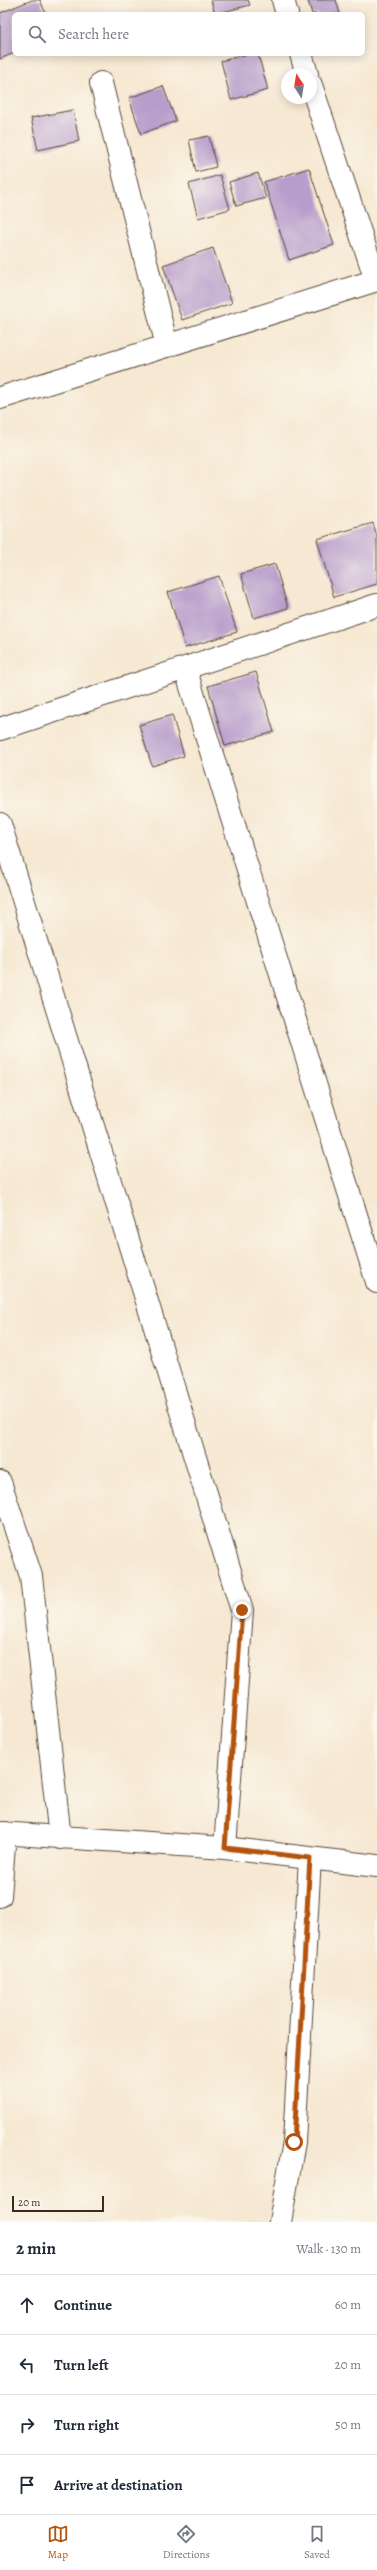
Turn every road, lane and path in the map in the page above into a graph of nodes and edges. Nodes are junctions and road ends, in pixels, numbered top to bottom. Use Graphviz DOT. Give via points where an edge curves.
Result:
graph roads {
  1 [pos="283,0"];
  2 [pos="286,12"];
  3 [pos="302,56"];
  4 [pos="305,68"];
  5 [pos="101,83"];
  6 [pos="317,103"];
  7 [pos="376,280"];
  8 [pos="167,346"];
  9 [pos="0,398"];
  10 [pos="376,608"];
  11 [pos="184,668"];
  12 [pos="0,729"];
  13 [pos="0,824"];
  14 [pos="377,1282"];
  15 [pos="0,1482"];
  16 [pos="2,1833"];
  17 [pos="60,1838"];
  18 [pos="225,1848"];
  19 [pos="310,1858"];
  20 [pos="377,1866"];
  21 [pos="0,1896"];
  22 [pos="280,2222"];
  1 -- 2 [label="street"];
  3 -- 4 [label="street"];
  5 -- 8 [label="street"];
  6 -- 7 [label="street"];
  7 -- 8 [label="street"];
  8 -- 9 [label="street"];
  10 -- 11 [label="street"];
  11 -- 12 [label="street"];
  11 -- 14 [label="street"];
  13 -- 18 [label="street" via="242,1610"];
  15 -- 17 [label="street" via="31,1576"];
  16 -- 17 [label="street"];
  16 -- 21 [label="street"];
  17 -- 18 [label="street"];
  18 -- 19 [label="street"];
  19 -- 20 [label="street"];
  19 -- 22 [label="street" via="294,2142"];
}
